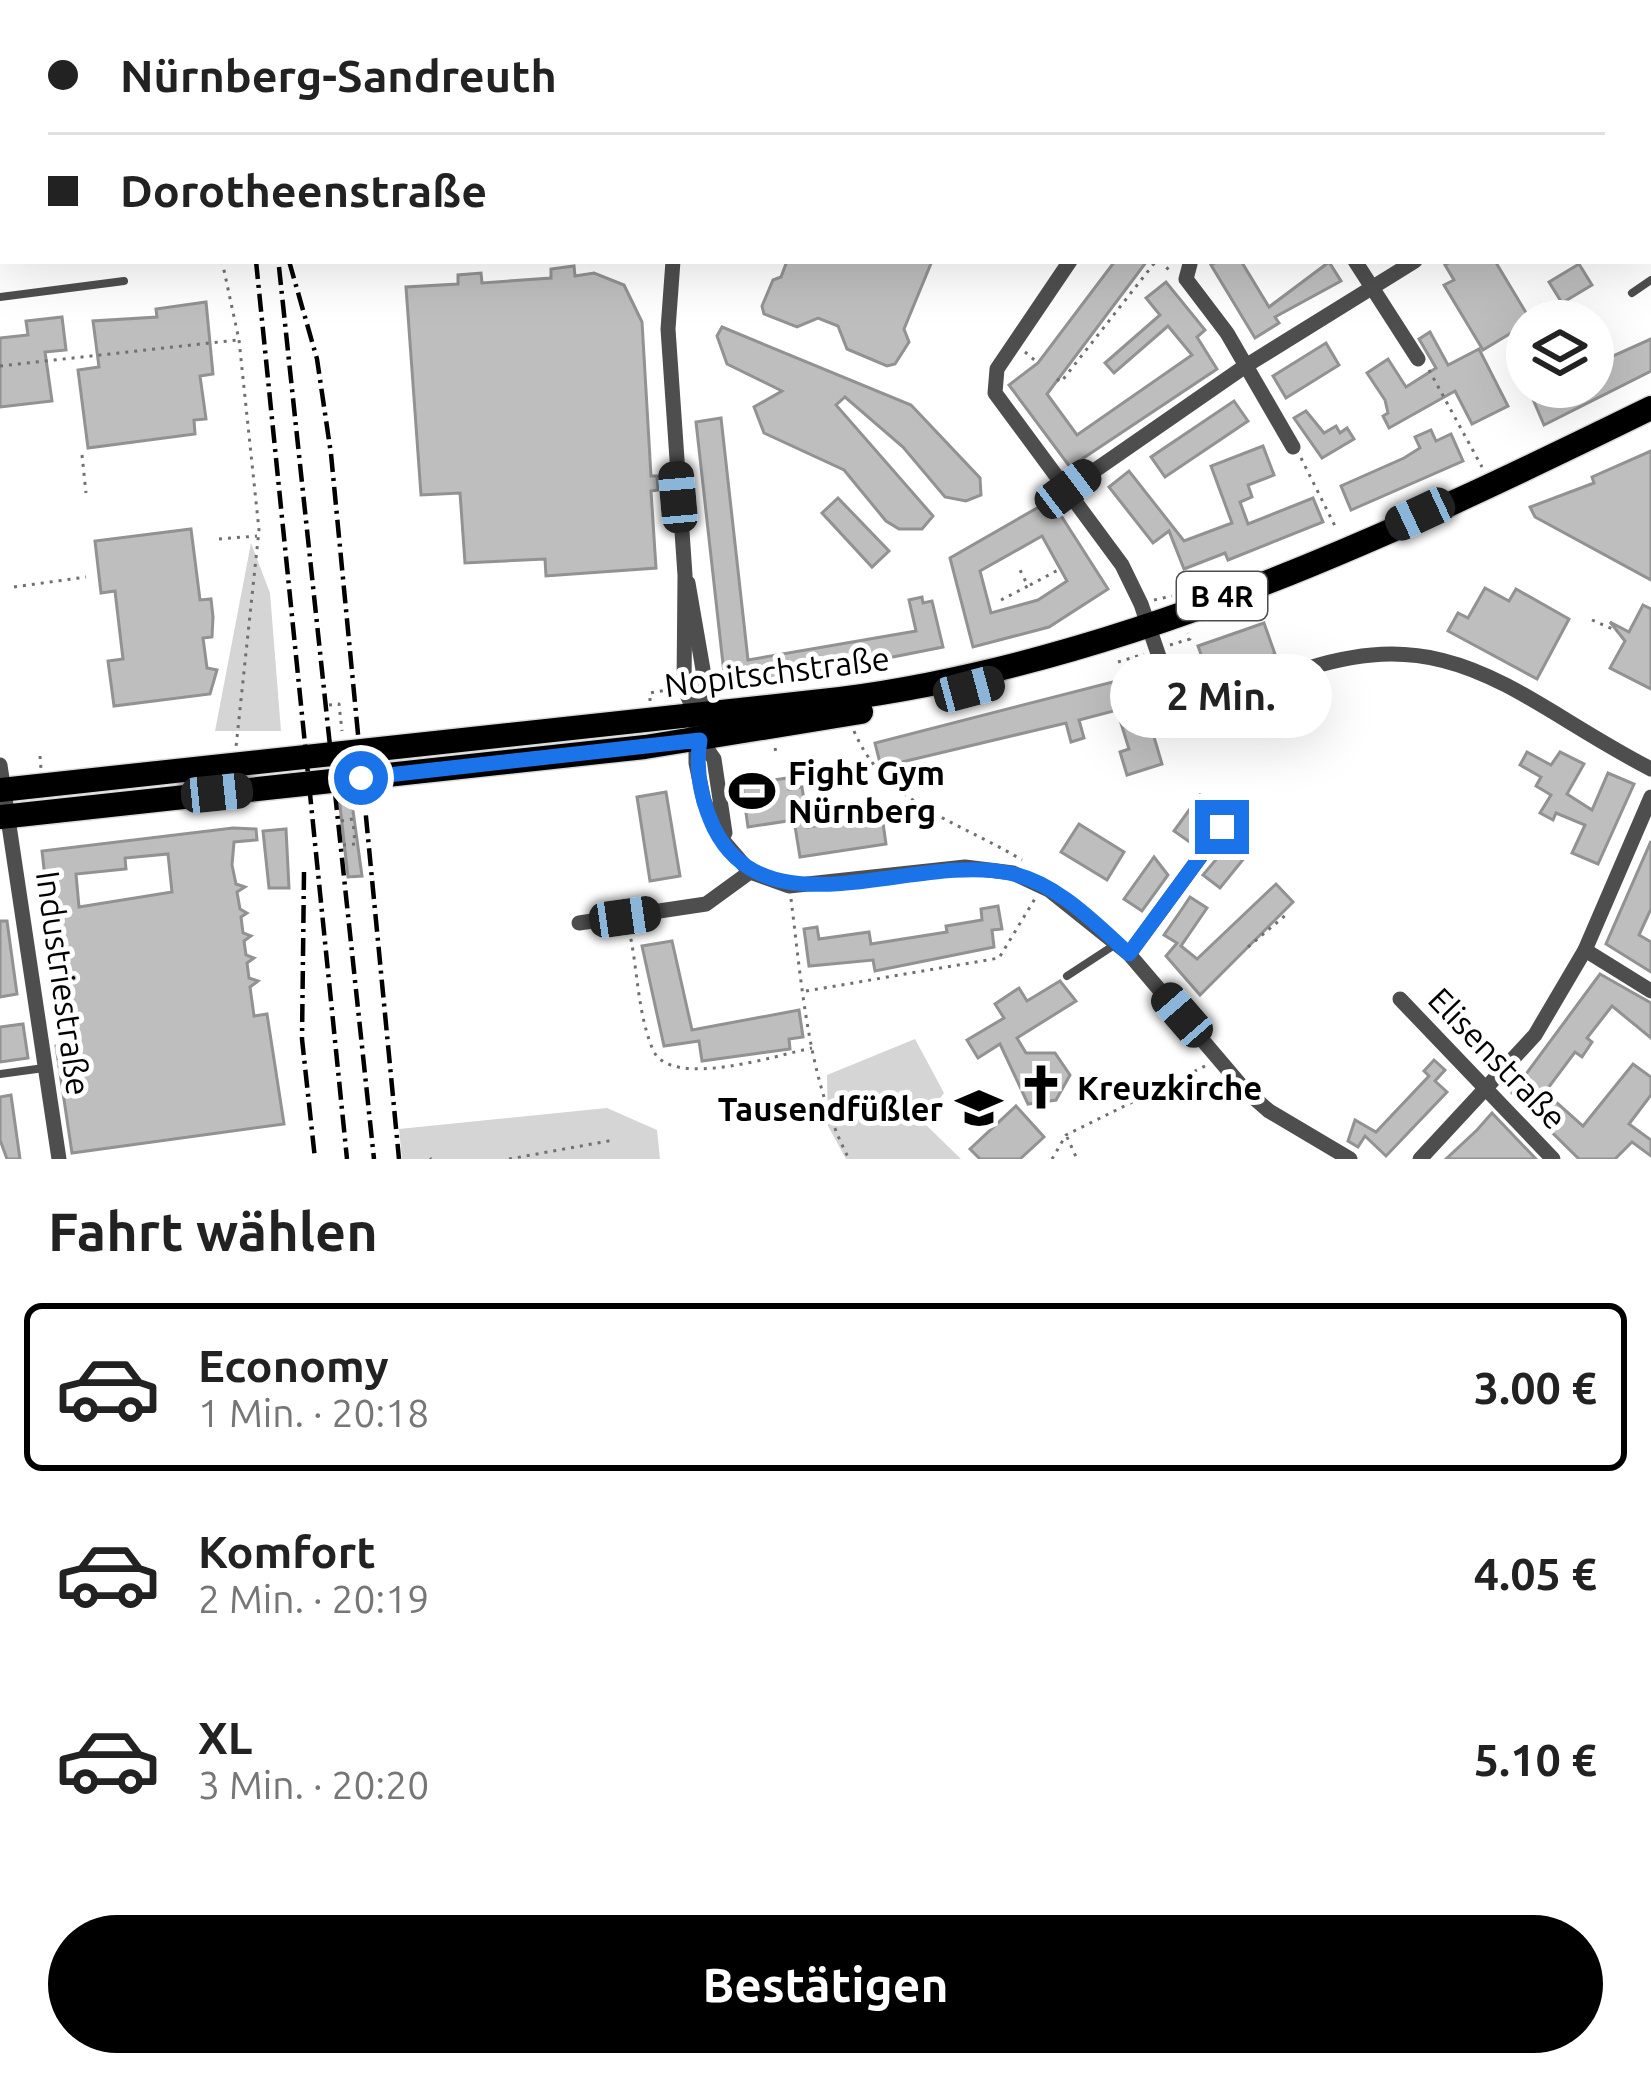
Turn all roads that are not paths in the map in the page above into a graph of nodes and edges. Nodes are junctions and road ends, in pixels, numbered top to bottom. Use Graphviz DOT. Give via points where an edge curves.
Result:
graph roads {
  1 [pos="669,264"];
  2 [pos="1068,264"];
  3 [pos="1190,264"];
  4 [pos="1356,264"];
  5 [pos="1410,264"];
  6 [pos="1651,280"];
  7 [pos="124,281"];
  8 [pos="1373,288"];
  9 [pos="1632,293"];
  10 [pos="0,298"];
  11 [pos="1418,359"];
  12 [pos="1244,367"];
  13 [pos="1651,408"];
  14 [pos="1651,427"];
  15 [pos="1293,447"];
  16 [pos="1068,489"];
  17 [pos="1150,630"];
  18 [pos="1286,676"];
  19 [pos="1180,718"];
  20 [pos="698,727"];
  21 [pos="1651,769"];
  22 [pos="2,781"];
  23 [pos="1651,797"];
  24 [pos="5,816"];
  25 [pos="1222,827"];
  26 [pos="750,872"];
  27 [pos="579,923"];
  28 [pos="1123,948"];
  29 [pos="1585,950"];
  30 [pos="1067,976"];
  31 [pos="1651,991"];
  32 [pos="1400,998"];
  33 [pos="45,1068"];
  34 [pos="0,1074"];
  35 [pos="1487,1093"];
  36 [pos="58,1159"];
  37 [pos="1350,1159"];
  38 [pos="1420,1159"];
  39 [pos="1553,1159"];
  1 -- 20 [label="street" via="684,688"];
  2 -- 16 [label="street" via="993,382"];
  3 -- 12 [label="street" via="1186,279"];
  4 -- 8 [label="street"];
  5 -- 8 [label="street"];
  6 -- 9 [label="lane"];
  7 -- 10 [label="lane"];
  8 -- 11 [label="street"];
  8 -- 12 [label="street"];
  12 -- 15 [label="street"];
  12 -- 16 [label="street"];
  13 -- 17 [label="main road, Nopitschstraße / B 4R"];
  14 -- 17 [label="main road, Nopitschstraße / B 4R" via="1333,568"];
  16 -- 17 [label="street" via="1122,565"];
  17 -- 19 [label="street"];
  17 -- 20 [label="main road, Nopitschstraße / B 4R" via="969,689"];
  18 -- 21 [label="street" via="1365,652 1452,663 1502,679"];
  20 -- 22 [label="main road, Nopitschstraße / B 4R"];
  20 -- 24 [label="main road, Nopitschstraße / B 4R"];
  20 -- 26 [label="street" via="714,760 733,854"];
  22 -- 24 [label="street, Nopitschstraße"];
  23 -- 29 [label="street"];
  24 -- 33 [label="street, Industriestraße"];
  25 -- 28 [label="street"];
  26 -- 27 [label="street" via="706,904"];
  26 -- 28 [label="street" via="789,886 965,867 1025,878"];
  28 -- 30 [label="lane"];
  28 -- 37 [label="street" via="1269,1112"];
  29 -- 31 [label="street"];
  29 -- 35 [label="street" via="1535,1035"];
  32 -- 35 [label="street, Elisenstraße"];
  33 -- 34 [label="lane"];
  33 -- 36 [label="street, Industriestraße"];
  35 -- 38 [label="street"];
  35 -- 39 [label="street, Elisenstraße"];
}
